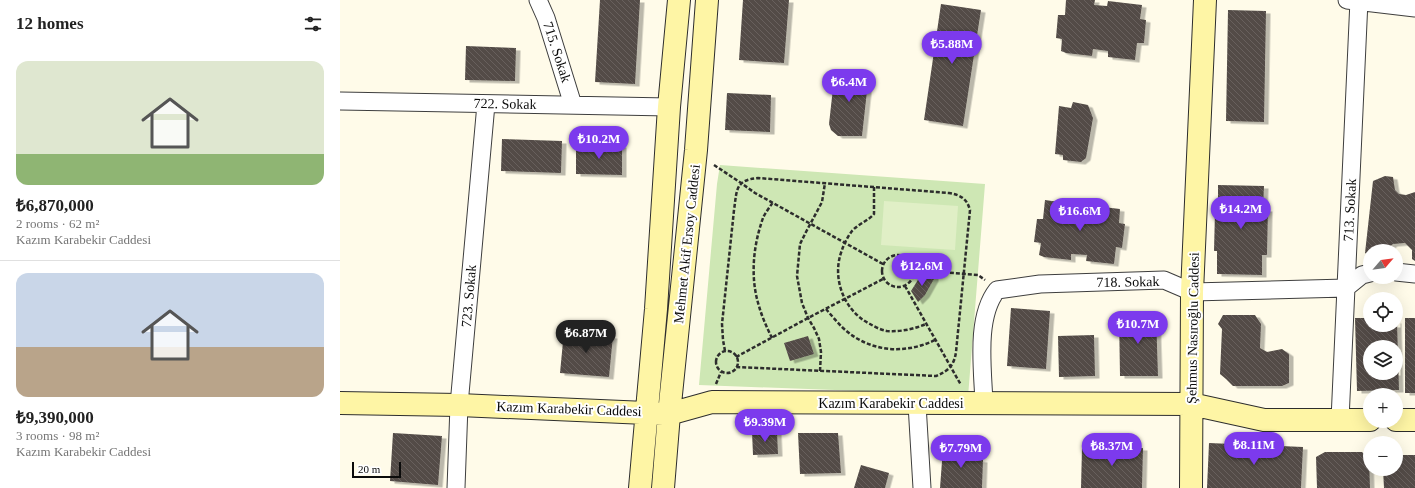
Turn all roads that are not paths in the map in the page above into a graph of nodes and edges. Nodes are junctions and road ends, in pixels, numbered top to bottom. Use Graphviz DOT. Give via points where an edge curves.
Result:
graph roads {
  1 [pos="538,0"];
  2 [pos="679,0"];
  3 [pos="707,0"];
  4 [pos="1205,0"];
  5 [pos="1356,1"];
  6 [pos="1415,8"];
  7 [pos="340,101"];
  8 [pos="486,104"];
  9 [pos="573,105"];
  10 [pos="669,107"];
  11 [pos="1403,273"];
  12 [pos="1415,274"];
  13 [pos="1363,275"];
  14 [pos="1346,288"];
  15 [pos="1192,292"];
  16 [pos="340,403"];
  17 [pos="916,404"];
  18 [pos="978,404"];
  19 [pos="1191,404"];
  20 [pos="459,405"];
  21 [pos="646,412"];
  22 [pos="669,414"];
  23 [pos="1340,420"];
  24 [pos="1363,420"];
  25 [pos="1403,420"];
  26 [pos="1415,420"];
  27 [pos="456,488"];
  28 [pos="640,488"];
  29 [pos="663,488"];
  30 [pos="922,488"];
  31 [pos="1191,488"];
  1 -- 9 [label="street, 715. Sokak"];
  2 -- 10 [label="street, Mehmet Akif Ersoy Caddesi"];
  3 -- 22 [label="street, Mehmet Akif Ersoy Caddesi" via="696,150"];
  4 -- 15 [label="street, Şehmus Nasıroğlu Caddesi"];
  5 -- 6 [label="street"];
  5 -- 14 [label="street, 713. Sokak"];
  7 -- 8 [label="street, 722. Sokak"];
  8 -- 9 [label="street, 722. Sokak"];
  8 -- 20 [label="street, 723. Sokak"];
  9 -- 10 [label="street, 722. Sokak"];
  10 -- 21 [label="street, Mehmet Akif Ersoy Caddesi" via="656,309"];
  11 -- 12 [label="street"];
  13 -- 14 [label="street"];
  14 -- 15 [label="street, 718. Sokak"];
  14 -- 23 [label="street, 713. Sokak"];
  15 -- 18 [label="street, 718. Sokak" via="1164,280 1040,284 997,290 990,299 982,330"];
  15 -- 19 [label="street, Şehmus Nasıroğlu Caddesi"];
  16 -- 20 [label="street, Kazım Karabekir Caddesi"];
  17 -- 18 [label="street, Kazım Karabekir Caddesi"];
  17 -- 22 [label="street, Kazım Karabekir Caddesi" via="712,402"];
  17 -- 30 [label="street"];
  18 -- 19 [label="street, Kazım Karabekir Caddesi"];
  19 -- 23 [label="street, Kazım Karabekir Caddesi" via="1264,420"];
  19 -- 31 [label="street, Şehmus Nasıroğlu Caddesi"];
  20 -- 21 [label="street, Kazım Karabekir Caddesi"];
  20 -- 27 [label="street, 723. Sokak"];
  21 -- 22 [label="street, Kazım Karabekir Caddesi"];
  21 -- 28 [label="street, Mehmet Akif Ersoy Caddesi"];
  22 -- 29 [label="street, Mehmet Akif Ersoy Caddesi"];
  23 -- 24 [label="street, Kazım Karabekir Caddesi"];
  25 -- 26 [label="street"];
}
